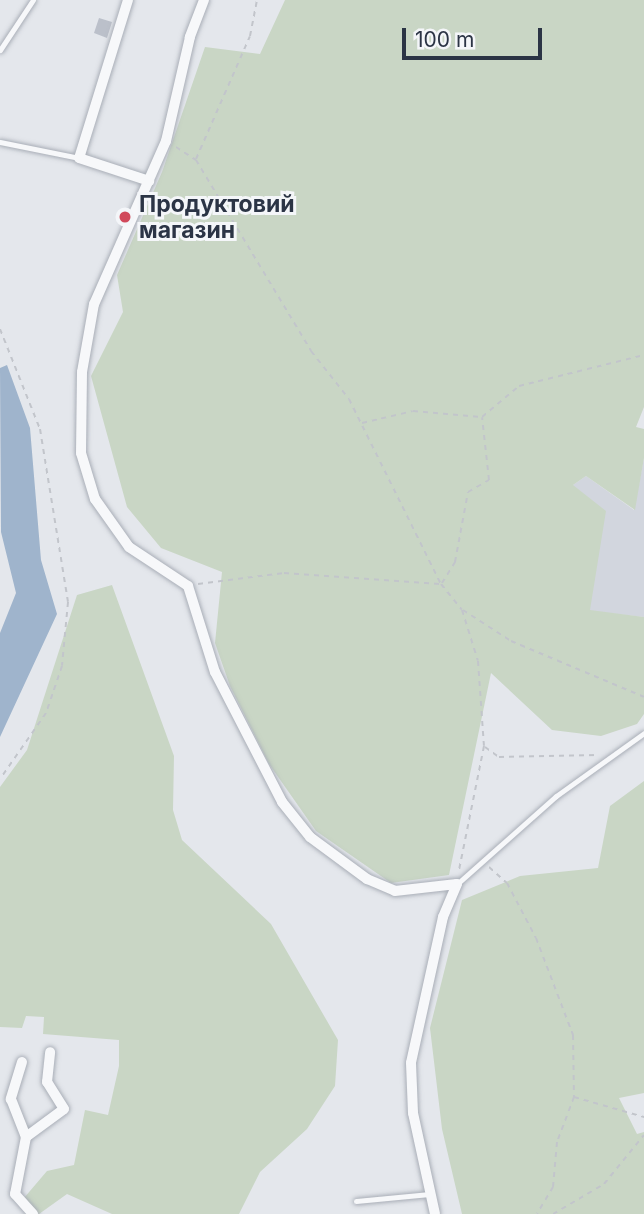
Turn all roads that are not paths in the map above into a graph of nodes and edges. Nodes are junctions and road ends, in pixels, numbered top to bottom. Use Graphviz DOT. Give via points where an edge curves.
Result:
graph roads {
  1 [pos="33,0"];
  2 [pos="128,0"];
  3 [pos="204,0"];
  4 [pos="0,50"];
  5 [pos="0,142"];
  6 [pos="79,158"];
  7 [pos="149,181"];
  8 [pos="644,733"];
  9 [pos="457,884"];
  10 [pos="50,1052"];
  11 [pos="22,1062"];
  12 [pos="26,1137"];
  13 [pos="430,1194"];
  14 [pos="356,1201"];
  15 [pos="33,1214"];
  16 [pos="435,1214"];
  1 -- 4 [label="lane"];
  2 -- 6 [label="street"];
  3 -- 7 [label="street" via="190,37 166,141"];
  5 -- 6 [label="lane"];
  6 -- 7 [label="street"];
  7 -- 9 [label="street" via="94,304 82,372 81,453 95,499 129,547 188,586 215,671 282,802 310,837 367,879 395,891"];
  8 -- 9 [label="lane" via="606,755"];
  9 -- 13 [label="street" via="443,917 411,1063 413,1113"];
  10 -- 12 [label="street" via="47,1082 64,1109"];
  11 -- 12 [label="street" via="10,1099"];
  12 -- 15 [label="street" via="15,1194"];
  13 -- 14 [label="lane"];
  13 -- 16 [label="street"];
}
